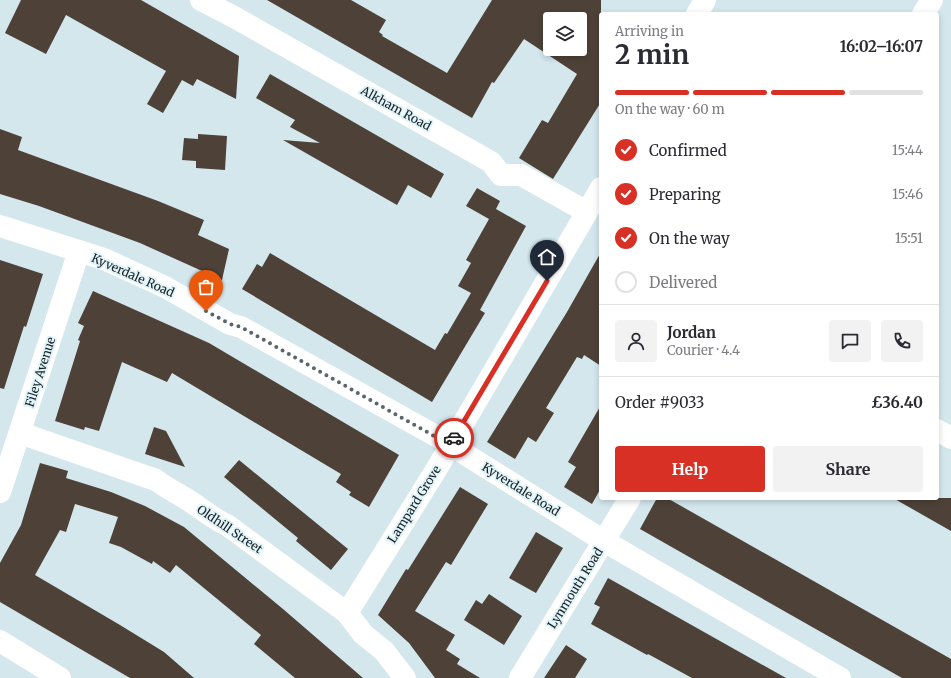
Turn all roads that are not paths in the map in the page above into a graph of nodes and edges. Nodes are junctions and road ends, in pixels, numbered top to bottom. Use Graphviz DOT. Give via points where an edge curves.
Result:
graph roads {
  1 [pos="705,0"];
  2 [pos="932,0"];
  3 [pos="213,3"];
  4 [pos="698,12"];
  5 [pos="924,12"];
  6 [pos="599,191"];
  7 [pos="587,212"];
  8 [pos="0,226"];
  9 [pos="79,251"];
  10 [pos="939,431"];
  11 [pos="20,433"];
  12 [pos="951,438"];
  13 [pos="450,445"];
  14 [pos="0,492"];
  15 [pos="629,500"];
  16 [pos="604,541"];
  17 [pos="347,613"];
  18 [pos="0,641"];
  19 [pos="60,678"];
  20 [pos="405,678"];
  21 [pos="520,678"];
  22 [pos="840,678"];
  1 -- 4 [label="street"];
  2 -- 5 [label="street"];
  3 -- 7 [label="street, Alkham Road" via="491,162 501,175 521,175"];
  6 -- 7 [label="street, Lampard Grove"];
  7 -- 13 [label="street, Lampard Grove"];
  8 -- 9 [label="street, Kyverdale Road"];
  9 -- 11 [label="street, Filey Avenue"];
  9 -- 13 [label="street, Kyverdale Road" via="104,259 165,287"];
  10 -- 12 [label="street"];
  11 -- 14 [label="street, Filey Avenue"];
  11 -- 17 [label="street, Oldhill Street" via="156,480 227,525"];
  13 -- 16 [label="street, Kyverdale Road"];
  13 -- 17 [label="street, Lampard Grove"];
  15 -- 16 [label="street, Lynmouth Road"];
  16 -- 21 [label="street, Lynmouth Road"];
  16 -- 22 [label="street, Kyverdale Road"];
  17 -- 20 [label="street, Oldhill Street" via="363,634 384,651"];
  18 -- 19 [label="street"];
}
